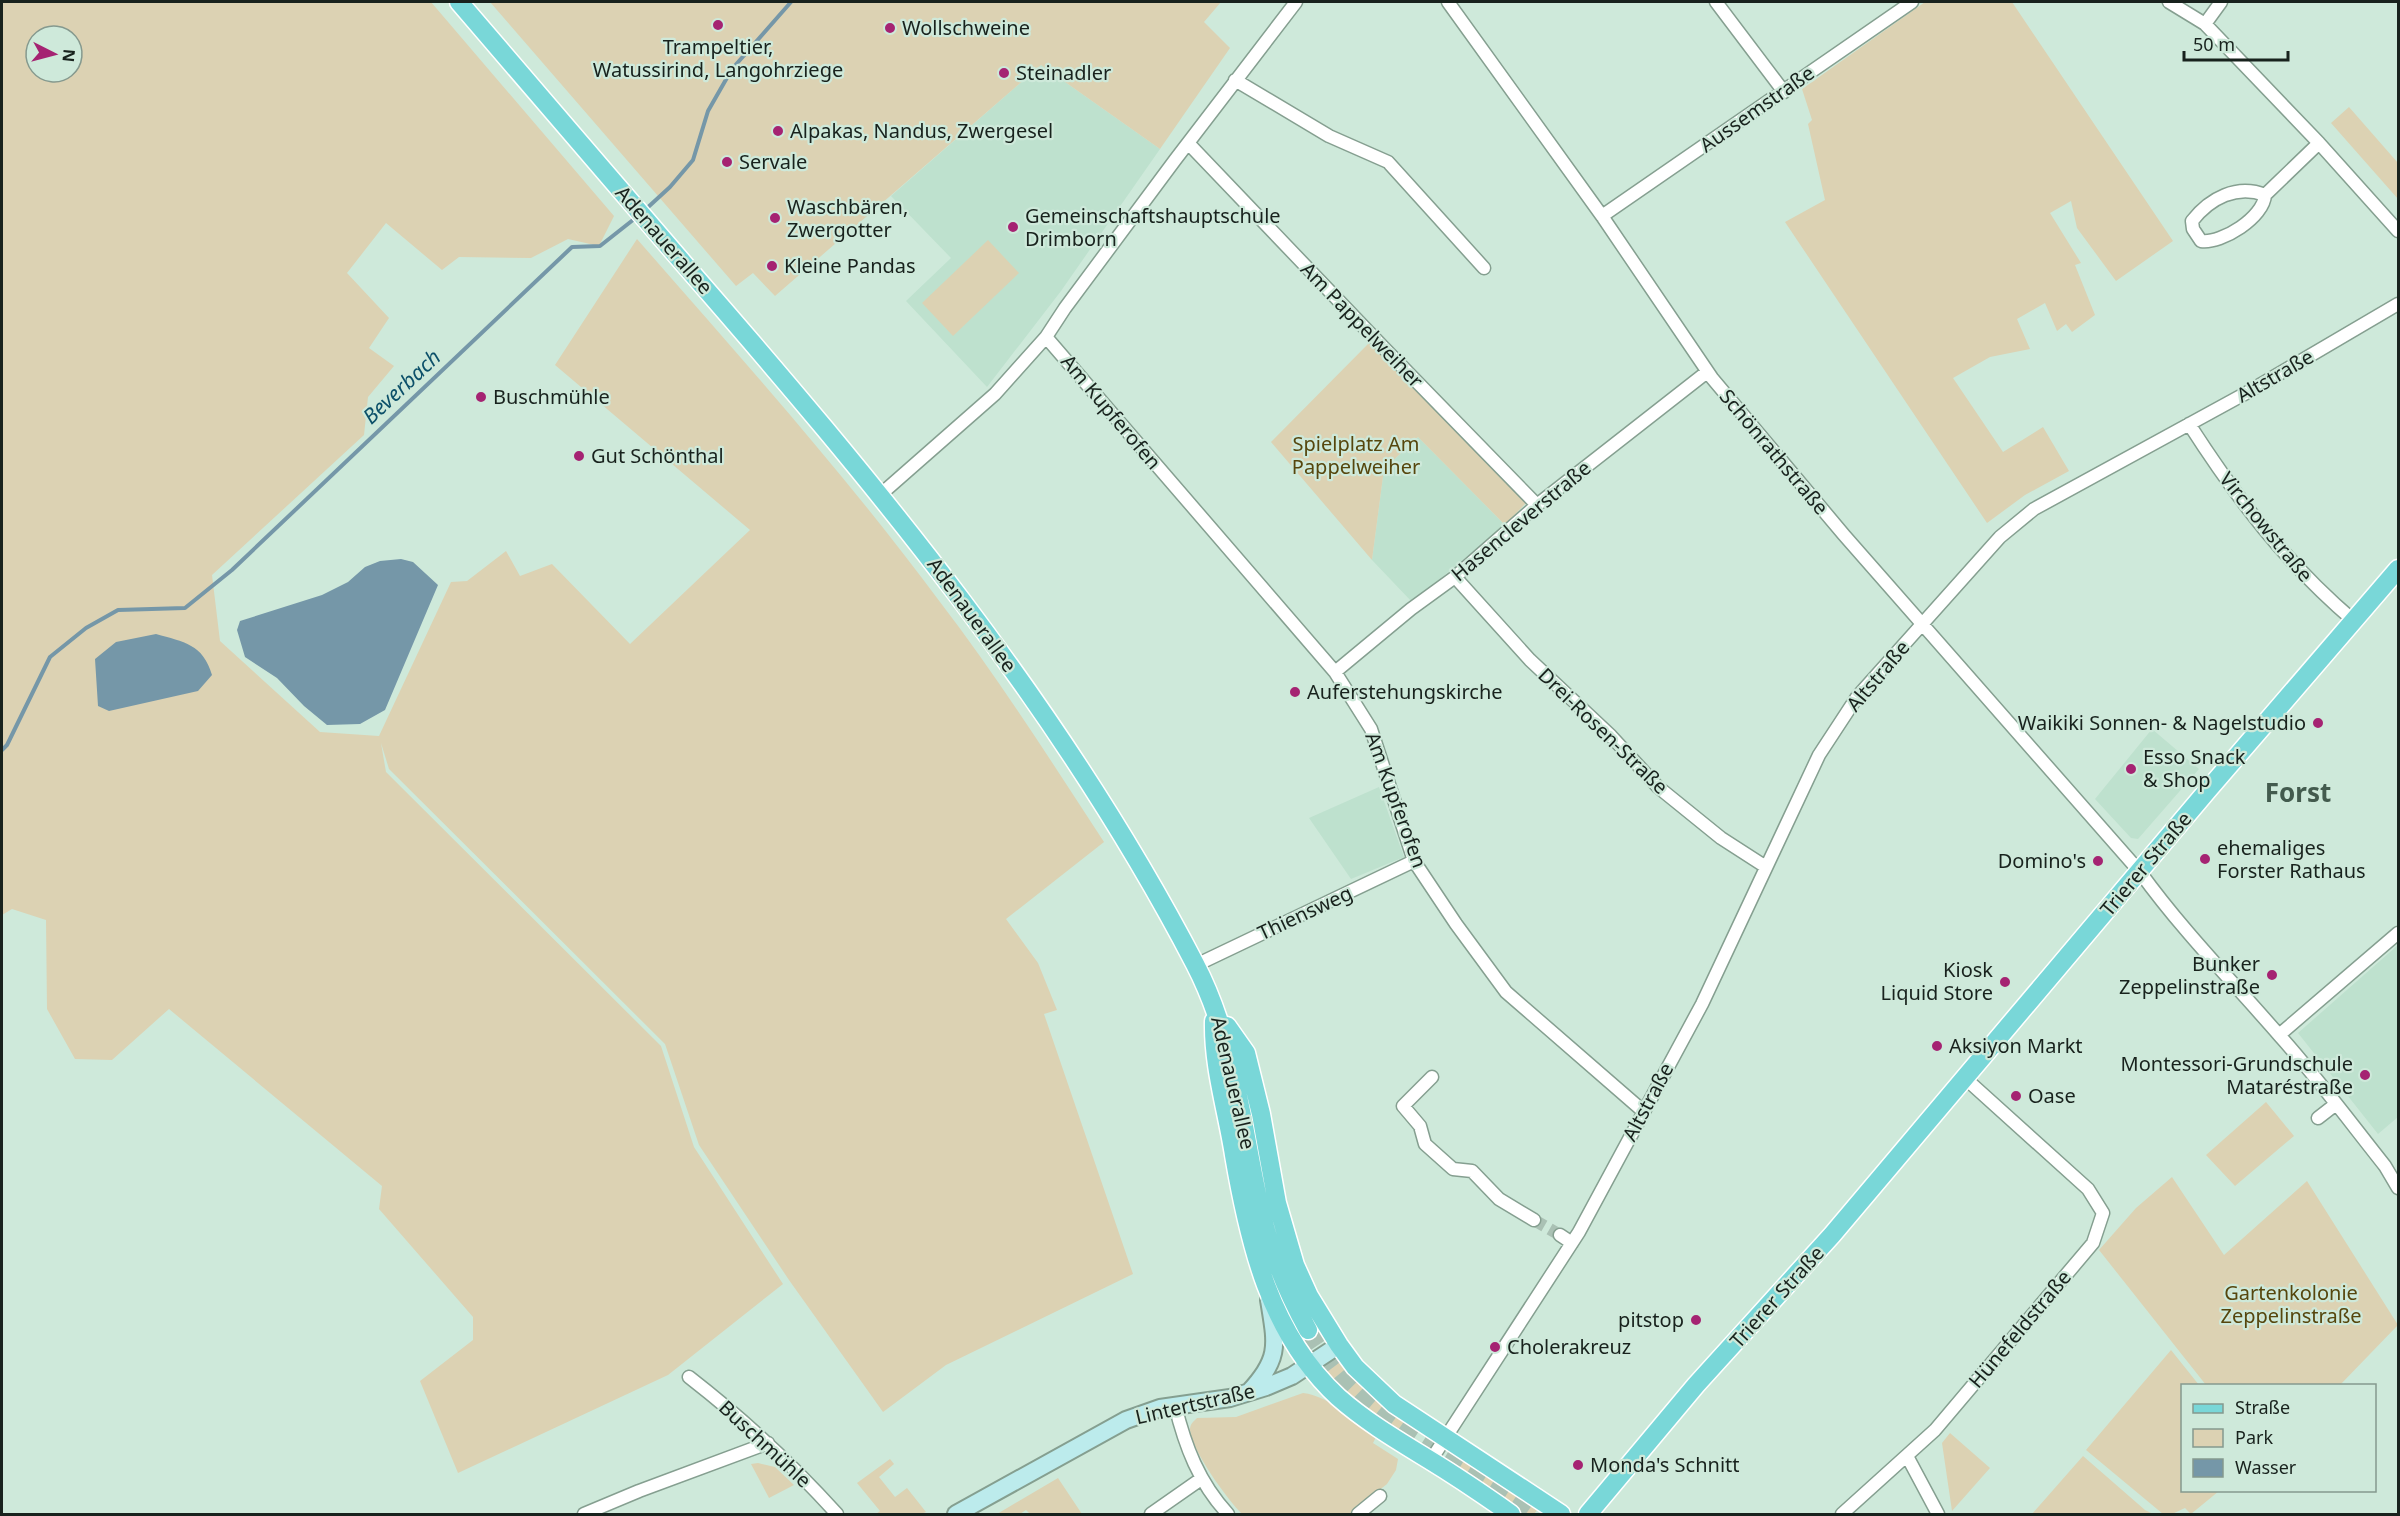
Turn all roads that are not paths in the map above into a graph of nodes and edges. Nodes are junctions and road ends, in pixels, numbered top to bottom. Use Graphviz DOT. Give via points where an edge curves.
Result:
graph roads {
  1 [pos="459,2"];
  2 [pos="1296,2"];
  3 [pos="1448,2"];
  4 [pos="1716,2"];
  5 [pos="1912,2"];
  6 [pos="2169,2"];
  7 [pos="2221,2"];
  8 [pos="2205,24"];
  9 [pos="1235,80"];
  10 [pos="1784,92"];
  11 [pos="1188,143"];
  12 [pos="2319,143"];
  13 [pos="2265,195"];
  14 [pos="1602,216"];
  15 [pos="2398,231"];
  16 [pos="1484,268"];
  17 [pos="2398,304"];
  18 [pos="1046,336"];
  19 [pos="1707,372"];
  20 [pos="2189,424"];
  21 [pos="880,495"];
  22 [pos="1537,505"];
  23 [pos="2398,569"];
  24 [pos="1455,577"];
  25 [pos="2354,621"];
  26 [pos="1922,625"];
  27 [pos="1335,672"];
  28 [pos="1414,861"];
  29 [pos="1766,867"];
  30 [pos="2140,872"];
  31 [pos="2398,933"];
  32 [pos="1196,965"];
  33 [pos="1214,1007"];
  34 [pos="2279,1035"];
  35 [pos="1432,1077"];
  36 [pos="1966,1079"];
  37 [pos="2336,1104"];
  38 [pos="1643,1111"];
  39 [pos="2318,1118"];
  40 [pos="2398,1188"];
  41 [pos="1534,1220"];
  42 [pos="1560,1235"];
  43 [pos="1572,1243"];
  44 [pos="1267,1291"];
  45 [pos="1308,1330"];
  46 [pos="1339,1345"];
  47 [pos="1310,1365"];
  48 [pos="689,1377"];
  49 [pos="1248,1392"];
  50 [pos="1175,1406"];
  51 [pos="1444,1439"];
  52 [pos="768,1443"];
  53 [pos="1907,1456"];
  54 [pos="1431,1460"];
  55 [pos="1201,1479"];
  56 [pos="1380,1496"];
  57 [pos="584,1515"];
  58 [pos="837,1515"];
  59 [pos="956,1515"];
  60 [pos="1151,1515"];
  61 [pos="1228,1515"];
  62 [pos="1358,1515"];
  63 [pos="1511,1515"];
  64 [pos="1561,1515"];
  65 [pos="1588,1515"];
  66 [pos="1842,1515"];
  67 [pos="1938,1515"];
  1 -- 21 [label="main road, Adenauerallee"];
  2 -- 9 [label="street"];
  3 -- 14 [label="street, Schönrathstraße"];
  4 -- 10 [label="street"];
  5 -- 10 [label="street, Aussemstraße"];
  6 -- 8 [label="street"];
  7 -- 8 [label="street"];
  8 -- 12 [label="street"];
  9 -- 11 [label="street"];
  9 -- 16 [label="street" via="1329,136 1388,162"];
  10 -- 14 [label="street, Aussemstraße"];
  11 -- 18 [label="street"];
  11 -- 22 [label="street, Am Pappelweiher"];
  12 -- 13 [label="street"];
  12 -- 15 [label="street"];
  13 -- 13 [label="street" via="2259,213 2219,239 2201,241 2193,229 2192,221 2199,212 2229,193 2243,189"];
  14 -- 19 [label="street, Schönrathstraße"];
  17 -- 20 [label="street, Altstraße"];
  18 -- 21 [label="street" via="995,394"];
  18 -- 27 [label="street, Am Kupferofen"];
  19 -- 22 [label="street, Hasencleverstraße"];
  19 -- 26 [label="street, Schönrathstraße"];
  20 -- 25 [label="street, Virchowstraße" via="2269,537 2311,584"];
  20 -- 26 [label="street, Altstraße" via="2034,509 2000,537"];
  21 -- 32 [label="main road, Adenauerallee" via="961,598 1044,716 1119,832"];
  22 -- 24 [label="street, Hasencleverstraße"];
  23 -- 25 [label="main road, Trierer Straße"];
  24 -- 27 [label="street, Hasencleverstraße"];
  24 -- 29 [label="street, Drei-Rosen-Straße" via="1530,660 1611,736 1658,787 1720,838"];
  25 -- 30 [label="main road, Trierer Straße"];
  26 -- 29 [label="street, Altstraße" via="1857,697 1819,755"];
  26 -- 30 [label="street, Schönrathstraße"];
  27 -- 28 [label="street, Am Kupferofen" via="1371,729"];
  28 -- 32 [label="street, Thiensweg"];
  28 -- 38 [label="street, Am Kupferofen" via="1506,992"];
  29 -- 38 [label="street, Altstraße" via="1702,1004"];
  30 -- 34 [label="street, Schönrathstraße" via="2165,906"];
  30 -- 36 [label="main road, Trierer Straße"];
  31 -- 34 [label="street"];
  32 -- 33 [label="main road, Adenauerallee"];
  33 -- 44 [label="main road" via="1215,1060 1249,1236"];
  33 -- 45 [label="main road, Adenauerallee" via="1238,1087 1272,1250"];
  33 -- 46 [label="main road" via="1246,1053 1285,1235 1309,1296"];
  34 -- 37 [label="street, Schönrathstraße"];
  35 -- 41 [label="street" via="1403,1106 1420,1126 1425,1144 1453,1169 1472,1171 1499,1199"];
  36 -- 53 [label="street, Hünefeldstraße" via="2091,1192 2103,1213 2093,1243 1935,1430"];
  36 -- 65 [label="main road, Trierer Straße" via="1816,1253 1695,1385"];
  37 -- 39 [label="street"];
  37 -- 40 [label="street, Schönrathstraße"];
  38 -- 43 [label="street, Altstraße"];
  42 -- 43 [label="street"];
  43 -- 51 [label="street, Altstraße"];
  44 -- 47 [label="main road"];
  44 -- 49 [label="main road" via="1274,1351 1265,1373"];
  46 -- 47 [label="main road, Lintertstraße"];
  46 -- 51 [label="main road" via="1382,1394"];
  47 -- 49 [label="main road, Lintertstraße" via="1282,1381"];
  47 -- 54 [label="main road" via="1363,1417"];
  48 -- 52 [label="street, Buschmühle"];
  49 -- 50 [label="main road, Lintertstraße"];
  50 -- 55 [label="street"];
  50 -- 59 [label="main road, Lintertstraße" via="1126,1420"];
  51 -- 54 [label="street, Altstraße"];
  51 -- 64 [label="main road"];
  52 -- 57 [label="street"];
  52 -- 58 [label="street, Buschmühle"];
  53 -- 66 [label="street, Hünefeldstraße"];
  53 -- 67 [label="street"];
  54 -- 63 [label="main road"];
  55 -- 60 [label="street"];
  55 -- 61 [label="street"];
  56 -- 62 [label="street"];
}
